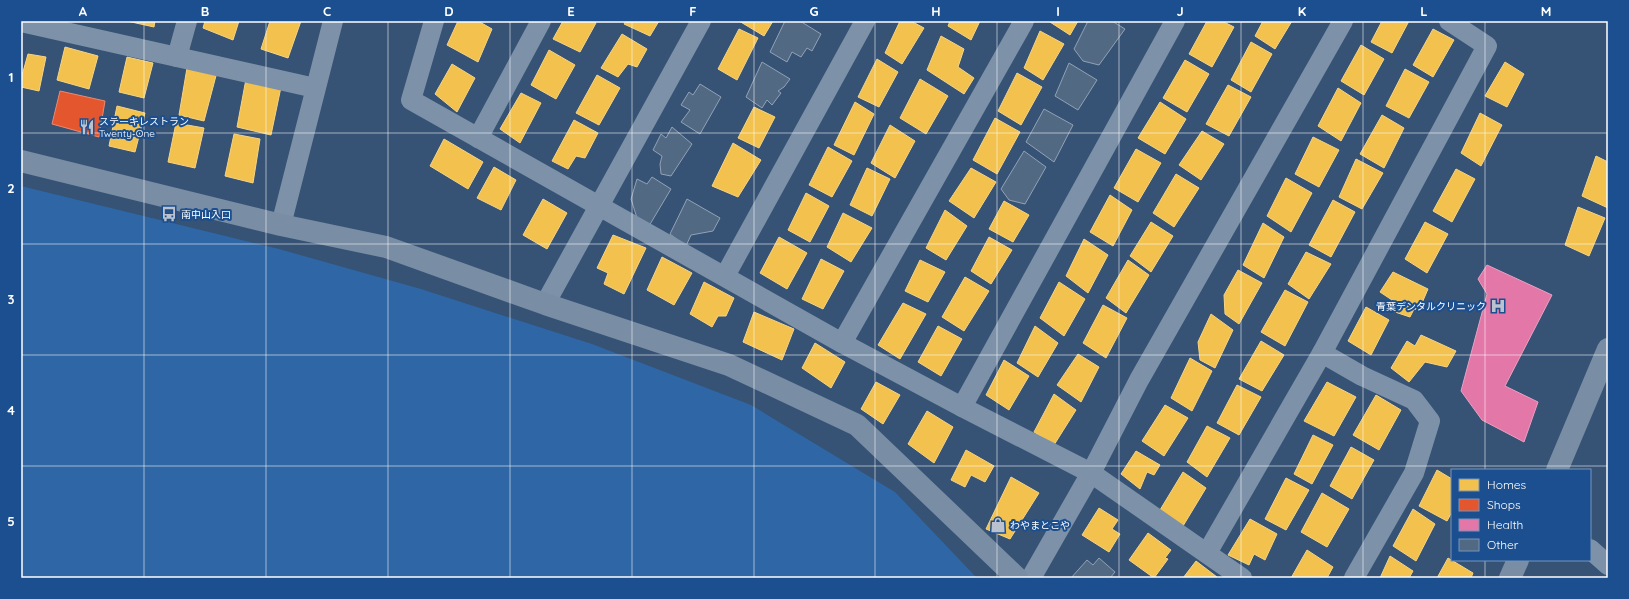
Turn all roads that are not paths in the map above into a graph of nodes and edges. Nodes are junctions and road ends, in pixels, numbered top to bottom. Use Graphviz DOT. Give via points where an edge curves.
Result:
graph roads {
  1 [pos="187,21"];
  2 [pos="333,21"];
  3 [pos="434,21"];
  4 [pos="541,21"];
  5 [pos="701,21"];
  6 [pos="865,21"];
  7 [pos="1024,21"];
  8 [pos="1175,21"];
  9 [pos="1343,21"];
  10 [pos="1449,21"];
  11 [pos="21,22"];
  12 [pos="177,57"];
  13 [pos="315,88"];
  14 [pos="478,138"];
  15 [pos="21,161"];
  16 [pos="598,206"];
  17 [pos="280,225"];
  18 [pos="725,276"];
  19 [pos="545,304"];
  20 [pos="842,343"];
  21 [pos="1608,349"];
  22 [pos="1322,353"];
  23 [pos="962,408"];
  24 [pos="1557,469"];
  25 [pos="1091,473"];
  26 [pos="1591,550"];
  27 [pos="1207,553"];
  28 [pos="1518,561"];
  29 [pos="1608,565"];
  30 [pos="1017,578"];
  31 [pos="1031,578"];
  32 [pos="1242,578"];
  33 [pos="1354,578"];
  34 [pos="1510,578"];
  1 -- 12 [label="street"];
  2 -- 13 [label="street"];
  3 -- 14 [label="street" via="411,100"];
  4 -- 14 [label="street"];
  5 -- 16 [label="street"];
  6 -- 18 [label="street"];
  7 -- 20 [label="street"];
  8 -- 23 [label="street"];
  9 -- 25 [label="street" via="1139,380"];
  10 -- 22 [label="street" via="1487,46"];
  11 -- 12 [label="street"];
  12 -- 13 [label="street"];
  13 -- 17 [label="street"];
  14 -- 16 [label="street"];
  15 -- 17 [label="street"];
  16 -- 18 [label="street"];
  16 -- 19 [label="street"];
  17 -- 19 [label="street" via="386,247"];
  18 -- 20 [label="street"];
  19 -- 30 [label="street" via="729,365 857,425"];
  20 -- 23 [label="street"];
  21 -- 24 [label="street"];
  22 -- 27 [label="street"];
  22 -- 33 [label="street" via="1362,376 1414,400 1430,421 1414,473"];
  23 -- 25 [label="street"];
  25 -- 27 [label="street"];
  25 -- 31 [label="street"];
  26 -- 29 [label="street"];
  27 -- 32 [label="street"];
  28 -- 34 [label="street"];
}
